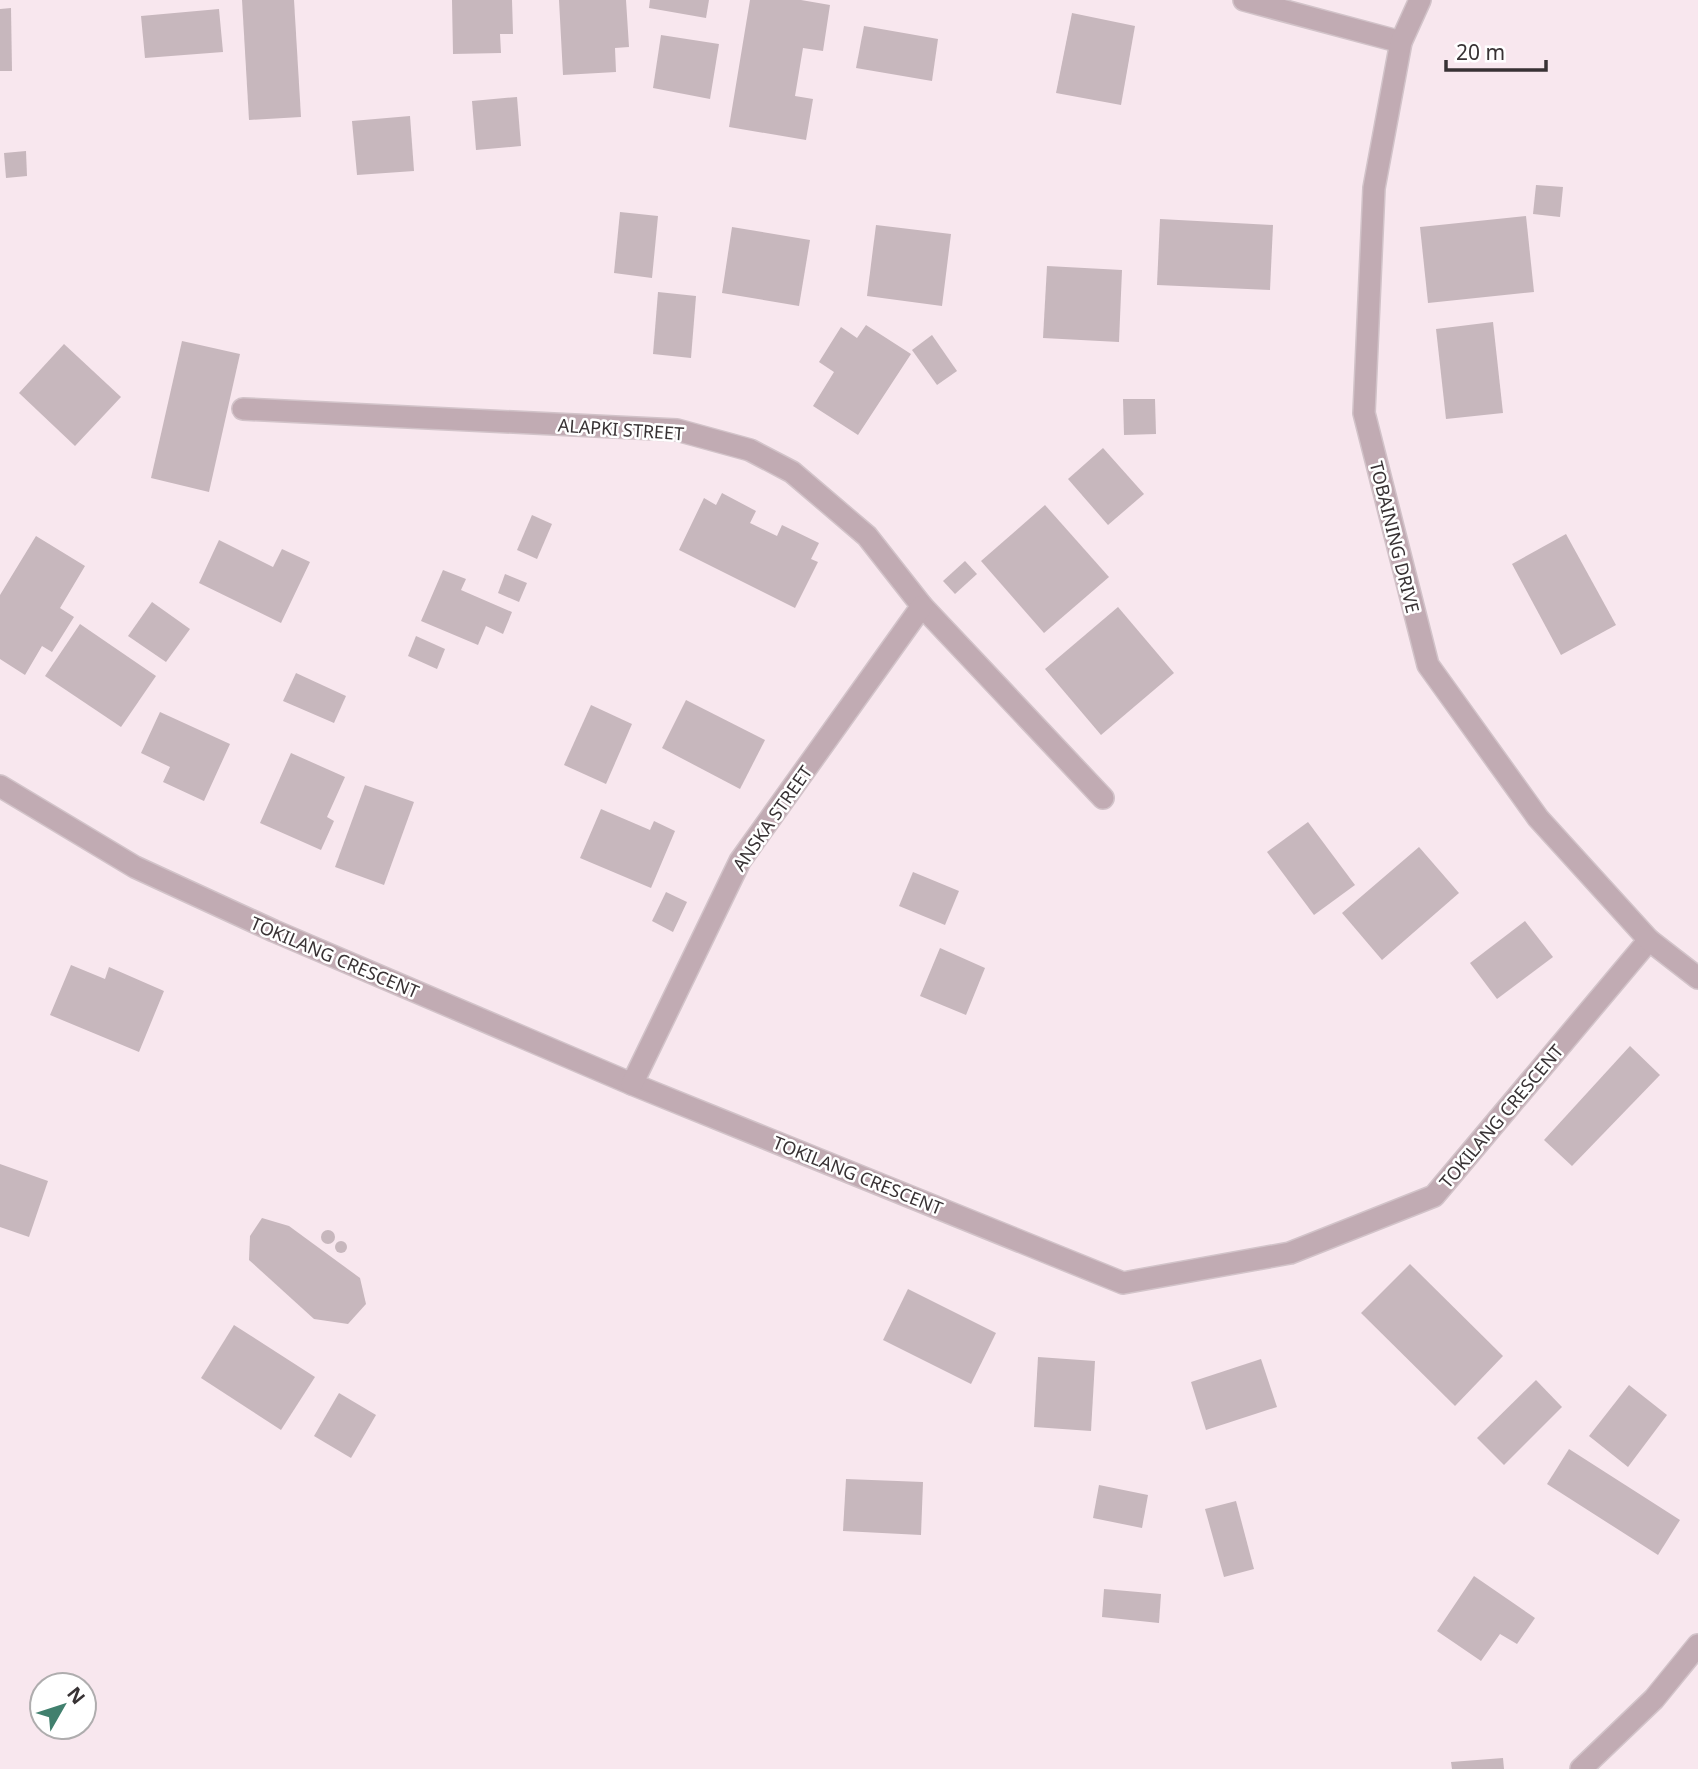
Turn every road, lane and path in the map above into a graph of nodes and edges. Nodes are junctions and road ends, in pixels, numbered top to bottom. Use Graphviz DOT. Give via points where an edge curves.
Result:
graph roads {
  1 [pos="1244,0"];
  2 [pos="1420,0"];
  3 [pos="1401,42"];
  4 [pos="243,409"];
  5 [pos="922,606"];
  6 [pos="0,786"];
  7 [pos="1103,798"];
  8 [pos="1649,940"];
  9 [pos="1698,978"];
  10 [pos="632,1084"];
  11 [pos="1698,1645"];
  12 [pos="1581,1769"];
  1 -- 3 [label="street"];
  2 -- 3 [label="street, TOBAINING DRIVE"];
  3 -- 8 [label="street, TOBAINING DRIVE" via="1374,188 1364,412 1428,665 1538,818"];
  4 -- 5 [label="street, ALAPKI STREET" via="677,430 750,450 792,472 867,536"];
  5 -- 7 [label="street, ALAPKI STREET"];
  5 -- 10 [label="street, ANSKA STREET" via="740,861"];
  6 -- 10 [label="street, TOKILANG CRESCENT" via="135,867"];
  8 -- 9 [label="street, TOBAINING DRIVE"];
  8 -- 10 [label="street, TOKILANG CRESCENT" via="1434,1196 1290,1253 1123,1283"];
  11 -- 12 [label="street" via="1654,1699"];
}
